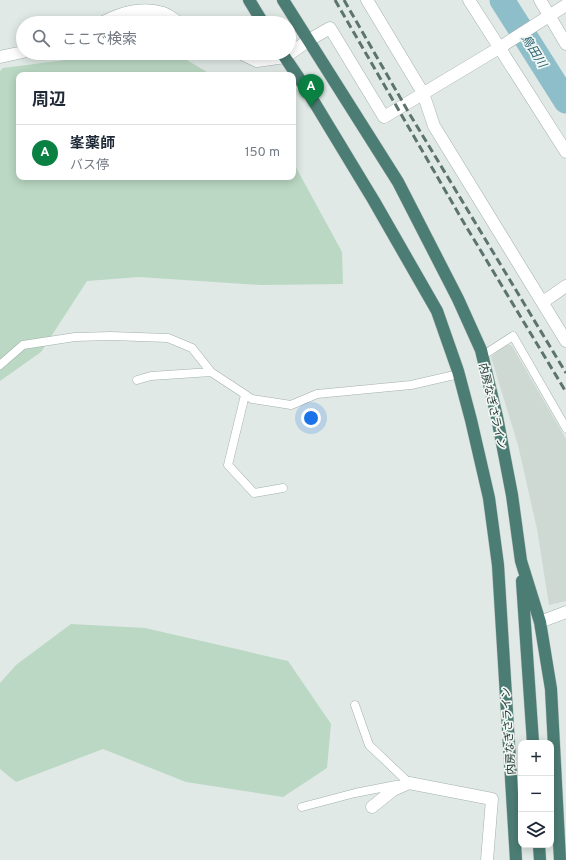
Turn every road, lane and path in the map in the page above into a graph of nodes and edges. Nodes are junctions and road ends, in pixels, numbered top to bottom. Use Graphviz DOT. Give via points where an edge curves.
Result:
graph roads {
  1 [pos="249,0"];
  2 [pos="283,0"];
  3 [pos="367,0"];
  4 [pos="469,0"];
  5 [pos="540,0"];
  6 [pos="566,5"];
  7 [pos="115,16"];
  8 [pos="168,16"];
  9 [pos="259,16"];
  10 [pos="293,16"];
  11 [pos="545,18"];
  12 [pos="296,20"];
  13 [pos="309,40"];
  14 [pos="566,44"];
  15 [pos="296,48"];
  16 [pos="499,48"];
  17 [pos="16,54"];
  18 [pos="0,57"];
  19 [pos="286,60"];
  20 [pos="295,72"];
  21 [pos="296,74"];
  22 [pos="423,93"];
  23 [pos="566,152"];
  24 [pos="566,286"];
  25 [pos="543,302"];
  26 [pos="566,341"];
  27 [pos="482,356"];
  28 [pos="0,365"];
  29 [pos="211,372"];
  30 [pos="459,374"];
  31 [pos="137,380"];
  32 [pos="245,395"];
  33 [pos="566,428"];
  34 [pos="283,488"];
  35 [pos="521,560"];
  36 [pos="566,612"];
  37 [pos="540,622"];
  38 [pos="355,705"];
  39 [pos="533,740"];
  40 [pos="409,783"];
  41 [pos="302,807"];
  42 [pos="372,807"];
  43 [pos="539,848"];
  44 [pos="487,860"];
  45 [pos="516,860"];
  46 [pos="540,860"];
  47 [pos="560,860"];
  1 -- 9 [label="highway"];
  2 -- 10 [label="highway, 内房なぎさライン"];
  3 -- 22 [label="street"];
  4 -- 16 [label="street"];
  5 -- 11 [label="street"];
  6 -- 11 [label="street"];
  7 -- 8 [label="street" via="143,9"];
  11 -- 14 [label="street"];
  11 -- 16 [label="street"];
  12 -- 13 [label="highway, 内房なぎさライン"];
  13 -- 15 [label="street"];
  13 -- 22 [label="street" via="330,28 384,117"];
  13 -- 27 [label="highway, 内房なぎさライン" via="398,182 458,299"];
  16 -- 22 [label="street"];
  16 -- 23 [label="street"];
  17 -- 18 [label="street"];
  19 -- 20 [label="highway, 内房なぎさライン"];
  21 -- 30 [label="highway, 内房なぎさライン" via="370,194 437,311"];
  22 -- 25 [label="street" via="434,126"];
  24 -- 25 [label="street"];
  25 -- 26 [label="street"];
  27 -- 33 [label="lane" via="513,336"];
  27 -- 35 [label="highway, 内房なぎさライン" via="512,495"];
  28 -- 29 [label="lane" via="23,345 75,337 111,336 168,338 192,348"];
  29 -- 31 [label="lane" via="151,376"];
  29 -- 32 [label="lane"];
  30 -- 32 [label="lane" via="410,385 317,394 291,405 252,399"];
  30 -- 45 [label="highway, 内房なぎさライン" via="489,498 498,565"];
  32 -- 34 [label="lane" via="228,465 254,493"];
  35 -- 37 [label="highway, 内房なぎさライン"];
  35 -- 39 [label="highway"];
  36 -- 37 [label="street"];
  37 -- 47 [label="highway, 内房なぎさライン" via="550,689"];
  38 -- 40 [label="lane" via="369,745"];
  40 -- 41 [label="lane" via="355,793"];
  40 -- 42 [label="street" via="393,790"];
  40 -- 44 [label="street" via="492,799"];
  43 -- 46 [label="highway"];
}
